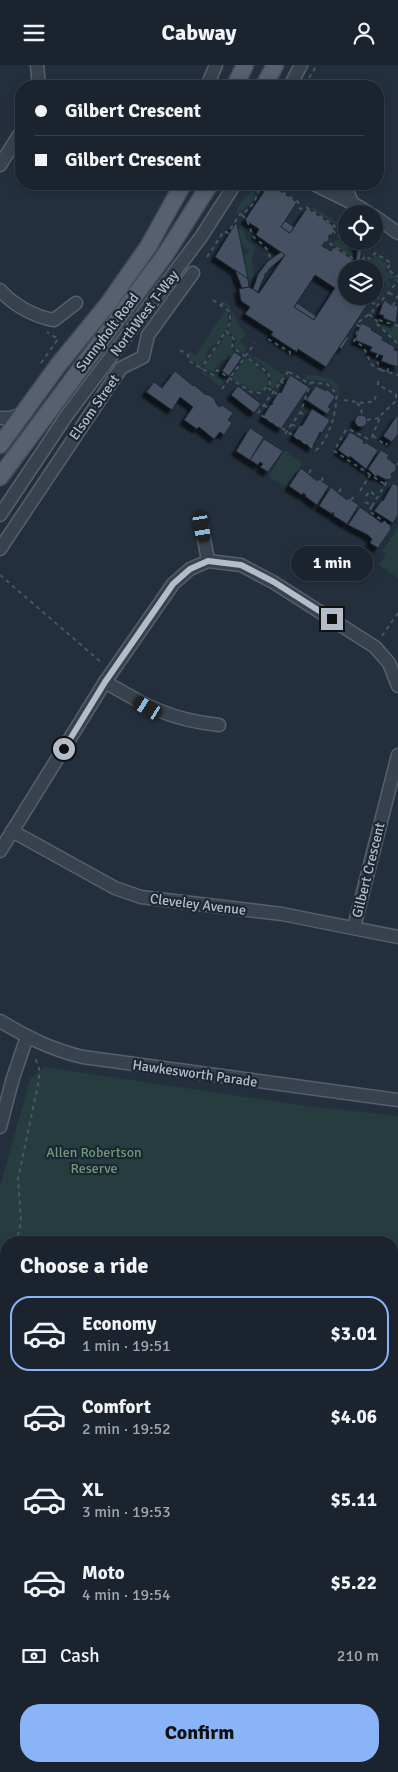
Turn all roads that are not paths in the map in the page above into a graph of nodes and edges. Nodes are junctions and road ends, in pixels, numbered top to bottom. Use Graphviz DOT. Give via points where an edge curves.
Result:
graph roads {
  1 [pos="38,65"];
  2 [pos="216,65"];
  3 [pos="245,65"];
  4 [pos="275,65"];
  5 [pos="301,65"];
  6 [pos="39,80"];
  7 [pos="210,80"];
  8 [pos="238,80"];
  9 [pos="267,80"];
  10 [pos="293,80"];
  11 [pos="15,141"];
  12 [pos="0,165"];
  13 [pos="180,190"];
  14 [pos="206,190"];
  15 [pos="231,190"];
  16 [pos="325,190"];
  17 [pos="344,190"];
  18 [pos="351,200"];
  19 [pos="358,205"];
  20 [pos="383,223"];
  21 [pos="398,233"];
  22 [pos="193,273"];
  23 [pos="0,290"];
  24 [pos="76,303"];
  25 [pos="22,414"];
  26 [pos="0,418"];
  27 [pos="0,445"];
  28 [pos="5,456"];
  29 [pos="0,477"];
  30 [pos="0,515"];
  31 [pos="202,527"];
  32 [pos="0,549"];
  33 [pos="208,561"];
  34 [pos="109,677"];
  35 [pos="398,685"];
  36 [pos="219,725"];
  37 [pos="398,755"];
  38 [pos="12,831"];
  39 [pos="0,851"];
  40 [pos="354,927"];
  41 [pos="398,937"];
  42 [pos="0,1021"];
  43 [pos="27,1037"];
  44 [pos="398,1100"];
  45 [pos="0,1127"];
  1 -- 6 [label="street"];
  2 -- 7 [label="street"];
  3 -- 8 [label="main road"];
  4 -- 9 [label="main road"];
  5 -- 10 [label="street"];
  11 -- 12 [label="street"];
  13 -- 25 [label="main road, Sunnyholt Road" via="148,247"];
  14 -- 28 [label="main road, Sunnyholt Road" via="165,255"];
  15 -- 30 [label="street, NorthWest T-Way" via="201,237 67,415"];
  16 -- 18 [label="street"];
  17 -- 18 [label="street"];
  18 -- 19 [label="street"];
  20 -- 21 [label="street"];
  22 -- 32 [label="street, Elsom Street" via="148,335 143,357 122,368"];
  23 -- 24 [label="street" via="39,317 54,320"];
  25 -- 26 [label="street"];
  25 -- 27 [label="main road, Sunnyholt Road"];
  28 -- 29 [label="main road, Sunnyholt Road"];
  31 -- 33 [label="street"];
  33 -- 34 [label="street" via="190,569 173,584"];
  33 -- 35 [label="street" via="241,565 274,582 375,647 389,663"];
  34 -- 36 [label="street" via="148,708 190,722"];
  34 -- 38 [label="street"];
  37 -- 40 [label="street, Gilbert Crescent"];
  38 -- 39 [label="street"];
  38 -- 40 [label="street, Cleveley Avenue" via="115,888 141,897 282,914"];
  40 -- 41 [label="street, Cleveley Avenue"];
  42 -- 43 [label="street, Hawkesworth Parade"];
  43 -- 44 [label="street, Hawkesworth Parade" via="83,1057"];
  43 -- 45 [label="street"];
}
